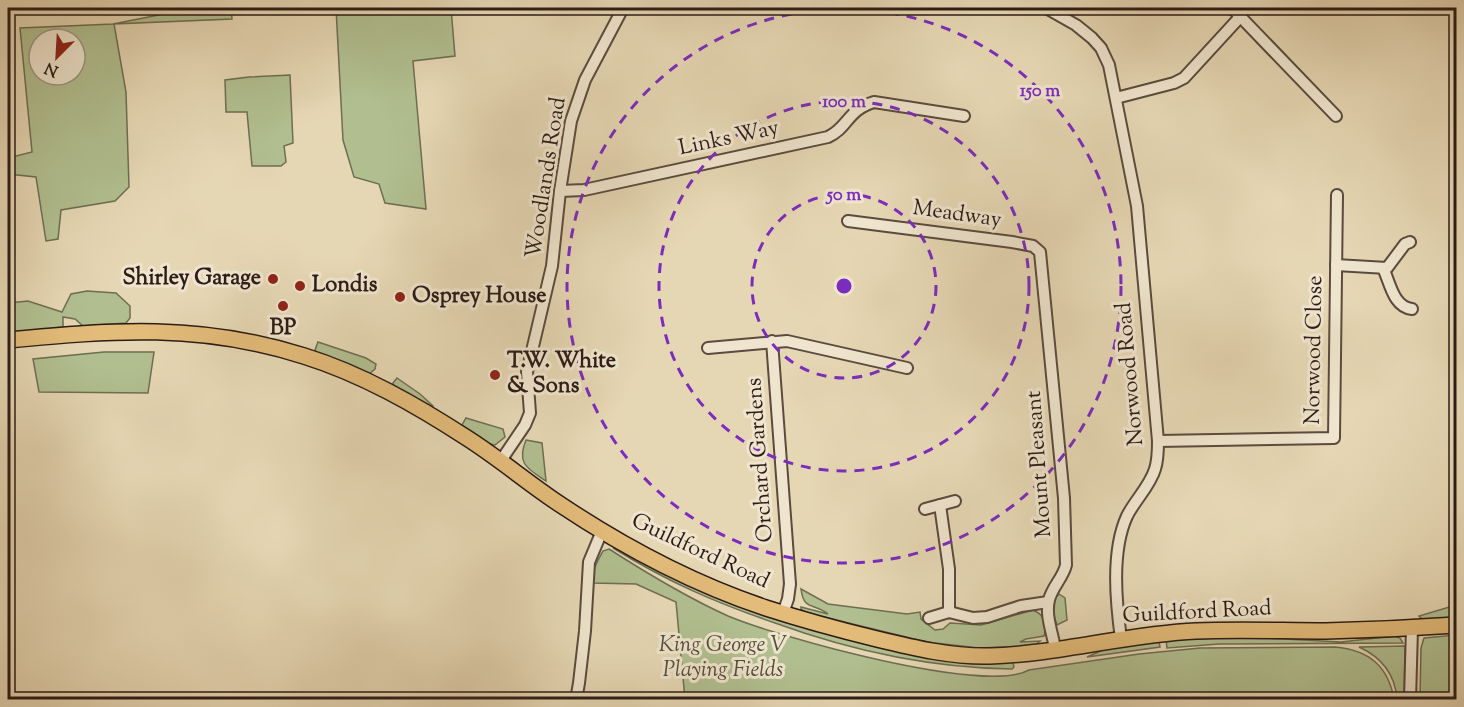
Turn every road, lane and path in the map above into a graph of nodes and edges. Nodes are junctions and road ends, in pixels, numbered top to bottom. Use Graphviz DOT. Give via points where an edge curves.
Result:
graph roads {
  1 [pos="623,8"];
  2 [pos="1046,8"];
  3 [pos="1232,8"];
  4 [pos="1240,17"];
  5 [pos="1116,98"];
  6 [pos="964,116"];
  7 [pos="1336,116"];
  8 [pos="560,191"];
  9 [pos="1337,195"];
  10 [pos="848,220"];
  11 [pos="1410,242"];
  12 [pos="1336,265"];
  13 [pos="1383,268"];
  14 [pos="1042,272"];
  15 [pos="1412,309"];
  16 [pos="8,340"];
  17 [pos="772,340"];
  18 [pos="708,348"];
  19 [pos="908,368"];
  20 [pos="1158,441"];
  21 [pos="500,462"];
  22 [pos="955,501"];
  23 [pos="940,505"];
  24 [pos="925,510"];
  25 [pos="602,531"];
  26 [pos="1048,602"];
  27 [pos="949,612"];
  28 [pos="783,613"];
  29 [pos="929,618"];
  30 [pos="1456,626"];
  31 [pos="1412,628"];
  32 [pos="1121,639"];
  33 [pos="1055,649"];
  34 [pos="576,699"];
  35 [pos="1410,699"];
  1 -- 8 [label="street, Woodlands Road" via="577,100"];
  2 -- 5 [label="street, Norwood Road" via="1076,25 1101,48"];
  3 -- 4 [label="street"];
  4 -- 5 [label="street" via="1184,78"];
  4 -- 7 [label="street"];
  5 -- 20 [label="street, Norwood Road" via="1137,206"];
  6 -- 8 [label="street, Links Way" via="874,102 861,106 828,137 584,190"];
  8 -- 21 [label="street, Woodlands Road" via="552,266 527,372 530,413"];
  9 -- 12 [label="street, Norwood Close"];
  10 -- 14 [label="street, Meadway" via="1033,246 1040,252"];
  11 -- 13 [label="street"];
  12 -- 13 [label="street"];
  12 -- 20 [label="street, Norwood Close" via="1334,438"];
  13 -- 15 [label="street" via="1395,298 1406,309"];
  14 -- 26 [label="street, Mount Pleasant" via="1064,498 1066,565"];
  16 -- 21 [label="main road, Guildford Road" via="147,330 219,336 271,346 306,356 383,389"];
  17 -- 18 [label="street"];
  17 -- 19 [label="street"];
  17 -- 28 [label="street, Orchard Gardens" via="790,584"];
  20 -- 32 [label="street, Norwood Road" via="1155,469 1128,515 1118,544"];
  21 -- 25 [label="main road, Guildford Road"];
  22 -- 23 [label="street"];
  23 -- 24 [label="street"];
  23 -- 27 [label="street" via="949,569"];
  25 -- 28 [label="main road, Guildford Road" via="718,590"];
  25 -- 34 [label="street" via="589,562"];
  26 -- 27 [label="street" via="973,618"];
  26 -- 33 [label="street"];
  27 -- 29 [label="street"];
  28 -- 33 [label="main road, Guildford Road" via="866,636 955,654 990,656"];
  30 -- 31 [label="main road, Guildford Road"];
  31 -- 32 [label="main road, Guildford Road" via="1195,631"];
  31 -- 35 [label="street"];
  32 -- 33 [label="main road, Guildford Road"];
}
